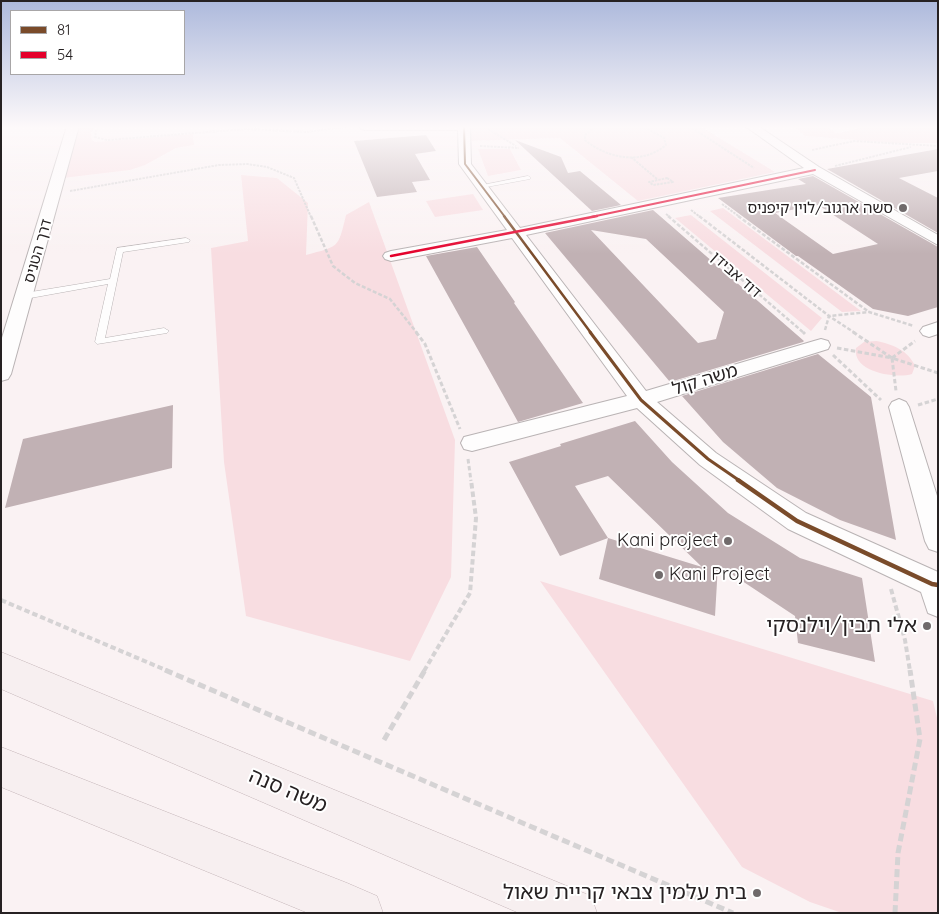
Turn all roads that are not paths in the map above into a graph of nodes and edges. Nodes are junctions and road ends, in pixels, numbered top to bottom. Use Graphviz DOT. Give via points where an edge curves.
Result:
graph roads {
  1 [pos="61,169"];
  2 [pos="468,169"];
  3 [pos="815,170"];
  4 [pos="528,178"];
  5 [pos="481,186"];
  6 [pos="516,233"];
  7 [pos="186,240"];
  8 [pos="938,241"];
  9 [pos="391,256"];
  10 [pos="114,281"];
  11 [pos="26,296"];
  12 [pos="164,332"];
  13 [pos="820,345"];
  14 [pos="1,374"];
  15 [pos="641,400"];
  16 [pos="899,407"];
  17 [pos="469,445"];
  18 [pos="938,541"];
  19 [pos="936,591"];
  20 [pos="1,670"];
  21 [pos="5,776"];
  22 [pos="339,908"];
  23 [pos="574,913"];
  1 -- 11 [label="street, דרך הטניס"];
  2 -- 5 [label="street"];
  3 -- 6 [label="street"];
  3 -- 8 [label="street"];
  4 -- 5 [label="lane"];
  5 -- 6 [label="street"];
  6 -- 9 [label="street"];
  6 -- 15 [label="street"];
  7 -- 10 [label="lane" via="120,250"];
  10 -- 11 [label="lane"];
  10 -- 12 [label="lane" via="100,342"];
  11 -- 14 [label="street, דרך הטניס"];
  13 -- 15 [label="street, משה קול"];
  15 -- 17 [label="street, משה קול"];
  15 -- 19 [label="street" via="708,459 797,521 883,561"];
  16 -- 18 [label="street"];
  20 -- 23 [label="main road, משה סנה"];
  21 -- 22 [label="main road"];
}
